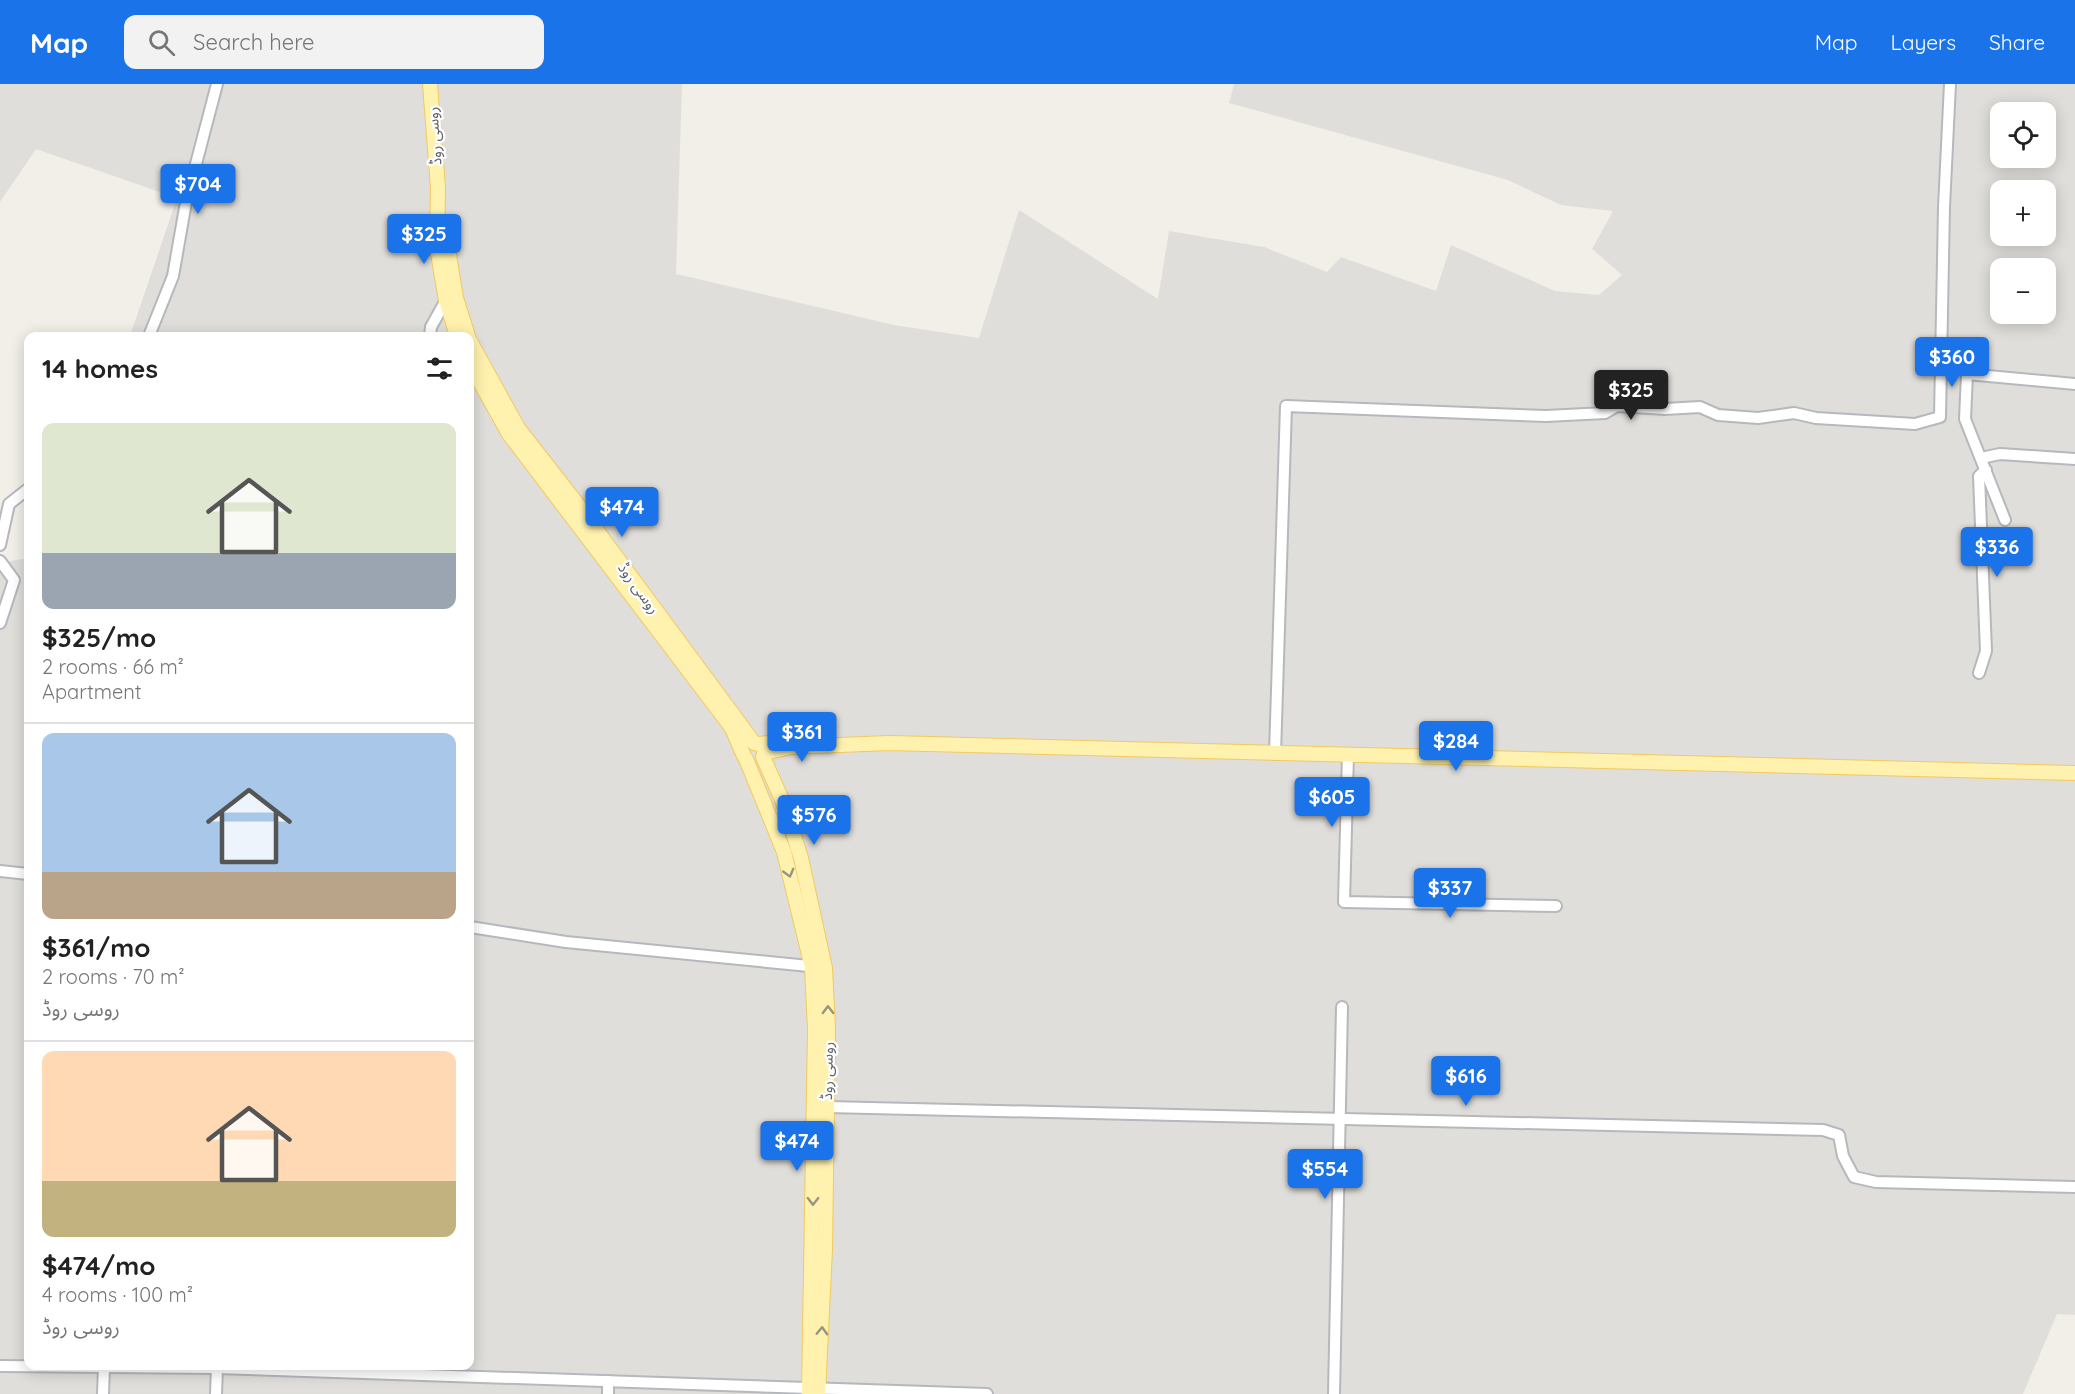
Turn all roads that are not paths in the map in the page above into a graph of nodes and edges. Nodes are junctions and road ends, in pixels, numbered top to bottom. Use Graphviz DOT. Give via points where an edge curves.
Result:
graph roads {
  1 [pos="217,84"];
  2 [pos="430,84"];
  3 [pos="1950,84"];
  4 [pos="438,188"];
  5 [pos="446,300"];
  6 [pos="151,332"];
  7 [pos="430,332"];
  8 [pos="456,332"];
  9 [pos="467,332"];
  10 [pos="474,348"];
  11 [pos="474,371"];
  12 [pos="2075,384"];
  13 [pos="1981,458"];
  14 [pos="2075,459"];
  15 [pos="1986,470"];
  16 [pos="24,492"];
  17 [pos="2005,520"];
  18 [pos="0,545"];
  19 [pos="0,561"];
  20 [pos="0,623"];
  21 [pos="1979,673"];
  22 [pos="759,749"];
  23 [pos="1275,754"];
  24 [pos="1348,754"];
  25 [pos="745,758"];
  26 [pos="2075,773"];
  27 [pos="0,871"];
  28 [pos="24,874"];
  29 [pos="1556,906"];
  30 [pos="474,928"];
  31 [pos="819,967"];
  32 [pos="1341,1007"];
  33 [pos="827,1107"];
  34 [pos="1341,1118"];
  35 [pos="2075,1187"];
  36 [pos="0,1366"];
  37 [pos="24,1366"];
  38 [pos="104,1370"];
  39 [pos="217,1370"];
  40 [pos="277,1370"];
  41 [pos="608,1381"];
  42 [pos="813,1391"];
  43 [pos="103,1394"];
  44 [pos="216,1394"];
  45 [pos="608,1394"];
  46 [pos="987,1394"];
  47 [pos="1335,1394"];
  1 -- 6 [label="street" via="186,202 173,276"];
  2 -- 4 [label="main road, روسی روڈ"];
  3 -- 23 [label="street" via="1940,417 1915,424 1794,413 1738,417 1718,415 1700,407 1617,405 1605,413 1546,416 1286,406"];
  4 -- 5 [label="main road, روسی روڈ" via="437,248"];
  4 -- 9 [label="main road, روسی روڈ" via="456,298"];
  5 -- 7 [label="street"];
  5 -- 8 [label="main road, روسی روڈ"];
  10 -- 22 [label="main road, روسی روڈ" via="518,428"];
  11 -- 25 [label="main road, روسی روڈ" via="510,434 732,728"];
  12 -- 13 [label="street" via="1967,374 1965,418"];
  13 -- 14 [label="street" via="2000,454"];
  13 -- 15 [label="street"];
  15 -- 17 [label="street"];
  15 -- 21 [label="street" via="1979,476 1986,651"];
  16 -- 18 [label="street" via="9,504"];
  19 -- 20 [label="street" via="14,580"];
  22 -- 23 [label="main road" via="889,743"];
  22 -- 25 [label="main road" via="747,745"];
  22 -- 31 [label="main road, روسی روڈ" via="783,802 801,858"];
  23 -- 24 [label="main road"];
  24 -- 26 [label="main road"];
  24 -- 29 [label="street" via="1344,902"];
  25 -- 31 [label="main road, روسی روڈ, one-way" via="784,852"];
  27 -- 28 [label="street"];
  30 -- 31 [label="street" via="566,942"];
  33 -- 31 [label="main road, روسی روڈ, one-way" via="828,1029"];
  31 -- 42 [label="main road, روسی روڈ, one-way" via="814,1000"];
  32 -- 34 [label="street"];
  33 -- 34 [label="street"];
  42 -- 33 [label="main road, روسی روڈ, one-way"];
  34 -- 35 [label="street" via="1823,1130 1839,1135 1843,1156 1854,1177 1876,1182"];
  34 -- 47 [label="street"];
  36 -- 37 [label="street"];
  38 -- 43 [label="street"];
  39 -- 44 [label="street"];
  40 -- 41 [label="street"];
  41 -- 42 [label="street"];
  41 -- 45 [label="street"];
  42 -- 46 [label="street"];
}
